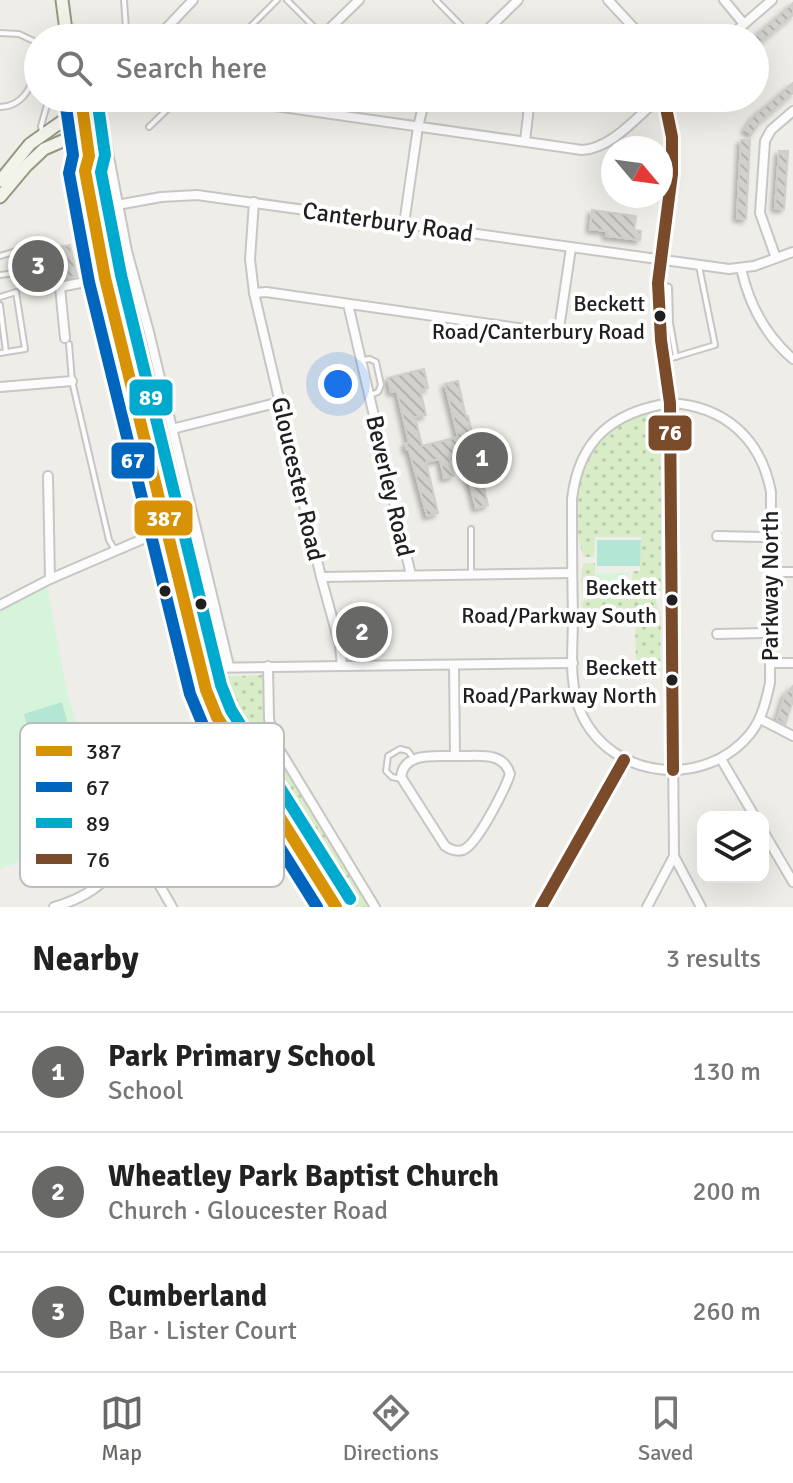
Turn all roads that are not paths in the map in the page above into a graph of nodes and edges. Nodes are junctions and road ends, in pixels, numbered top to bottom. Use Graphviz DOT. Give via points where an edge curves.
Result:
graph roads {
  1 [pos="62,0"];
  2 [pos="125,0"];
  3 [pos="193,0"];
  4 [pos="277,0"];
  5 [pos="287,0"];
  6 [pos="359,0"];
  7 [pos="436,0"];
  8 [pos="518,0"];
  9 [pos="608,0"];
  10 [pos="724,0"];
  11 [pos="772,0"];
  12 [pos="65,24"];
  13 [pos="126,24"];
  14 [pos="170,24"];
  15 [pos="253,24"];
  16 [pos="309,24"];
  17 [pos="334,24"];
  18 [pos="465,24"];
  19 [pos="493,24"];
  20 [pos="630,24"];
  21 [pos="744,24"];
  22 [pos="0,33"];
  23 [pos="24,36"];
  24 [pos="24,96"];
  25 [pos="0,107"];
  26 [pos="793,111"];
  27 [pos="45,112"];
  28 [pos="70,112"];
  29 [pos="84,112"];
  30 [pos="165,112"];
  31 [pos="322,112"];
  32 [pos="422,112"];
  33 [pos="528,112"];
  34 [pos="644,112"];
  35 [pos="666,112"];
  36 [pos="71,115"];
  37 [pos="149,127"];
  38 [pos="418,127"];
  39 [pos="104,131"];
  40 [pos="43,135"];
  41 [pos="74,136"];
  42 [pos="525,141"];
  43 [pos="85,171"];
  44 [pos="0,181"];
  45 [pos="1,195"];
  46 [pos="254,202"];
  47 [pos="117,205"];
  48 [pos="404,224"];
  49 [pos="571,248"];
  50 [pos="20,250"];
  51 [pos="793,252"];
  52 [pos="0,256"];
  53 [pos="776,258"];
  54 [pos="659,261"];
  55 [pos="699,266"];
  56 [pos="741,268"];
  57 [pos="16,273"];
  58 [pos="0,275"];
  59 [pos="105,278"];
  60 [pos="658,283"];
  61 [pos="254,293"];
  62 [pos="0,297"];
  63 [pos="348,304"];
  64 [pos="0,305"];
  65 [pos="67,341"];
  66 [pos="3,353"];
  67 [pos="676,357"];
  68 [pos="793,359"];
  69 [pos="360,360"];
  70 [pos="665,360"];
  71 [pos="72,381"];
  72 [pos="0,387"];
  73 [pos="368,396"];
  74 [pos="280,402"];
  75 [pos="670,403"];
  76 [pos="172,429"];
  77 [pos="48,476"];
  78 [pos="166,529"];
  79 [pos="471,529"];
  80 [pos="717,536"];
  81 [pos="770,537"];
  82 [pos="115,550"];
  83 [pos="770,572"];
  84 [pos="793,572"];
  85 [pos="572,573"];
  86 [pos="471,574"];
  87 [pos="411,575"];
  88 [pos="321,577"];
  89 [pos="50,579"];
  90 [pos="0,605"];
  91 [pos="770,633"];
  92 [pos="717,634"];
  93 [pos="573,663"];
  94 [pos="770,663"];
  95 [pos="793,663"];
  96 [pos="342,665"];
  97 [pos="454,665"];
  98 [pos="229,666"];
  99 [pos="268,666"];
  100 [pos="199,668"];
  101 [pos="760,719"];
  102 [pos="221,723"];
  103 [pos="270,723"];
  104 [pos="793,736"];
  105 [pos="455,756"];
  106 [pos="284,757"];
  107 [pos="413,758"];
  108 [pos="721,759"];
  109 [pos="624,760"];
  110 [pos="673,770"];
  111 [pos="402,779"];
  112 [pos="751,811"];
  113 [pos="284,825"];
  114 [pos="769,841"];
  115 [pos="674,856"];
  116 [pos="793,882"];
  117 [pos="97,887"];
  118 [pos="161,887"];
  119 [pos="54,907"];
  120 [pos="172,907"];
  121 [pos="336,907"];
  122 [pos="375,907"];
  123 [pos="541,907"];
  124 [pos="647,907"];
  125 [pos="701,907"];
  1 -- 12 [label="street"];
  2 -- 13 [label="lane"];
  3 -- 14 [label="street"];
  4 -- 15 [label="lane"];
  5 -- 16 [label="lane"];
  6 -- 17 [label="street"];
  7 -- 18 [label="lane"];
  8 -- 19 [label="street"];
  9 -- 20 [label="street"];
  10 -- 21 [label="street"];
  11 -- 21 [label="street"];
  22 -- 23 [label="lane"];
  24 -- 25 [label="lane"];
  26 -- 53 [label="street" via="765,141 760,213"];
  27 -- 40 [label="lane"];
  28 -- 36 [label="street"];
  29 -- 36 [label="street"];
  29 -- 41 [label="street"];
  29 -- 43 [label="street" via="89,156"];
  30 -- 37 [label="lane"];
  31 -- 38 [label="street"];
  32 -- 38 [label="street"];
  33 -- 42 [label="street"];
  34 -- 42 [label="street" via="591,150"];
  35 -- 54 [label="street" via="672,174"];
  36 -- 40 [label="street"];
  36 -- 41 [label="street"];
  38 -- 42 [label="street"];
  38 -- 48 [label="street"];
  39 -- 47 [label="street"];
  40 -- 44 [label="street"];
  41 -- 43 [label="street" via="78,166"];
  41 -- 45 [label="street" via="44,149"];
  43 -- 59 [label="street"];
  46 -- 47 [label="street, Canterbury Road" via="188,195"];
  46 -- 48 [label="street, Canterbury Road"];
  46 -- 61 [label="street, Gloucester Road"];
  47 -- 76 [label="street"];
  48 -- 49 [label="street, Canterbury Road"];
  49 -- 54 [label="street, Canterbury Road"];
  49 -- 63 [label="street" via="560,322 546,332"];
  50 -- 52 [label="lane"];
  51 -- 53 [label="street, Canterbury Road"];
  53 -- 56 [label="street, Canterbury Road"];
  54 -- 55 [label="street, Canterbury Road"];
  54 -- 60 [label="street"];
  55 -- 56 [label="street, Canterbury Road"];
  55 -- 67 [label="lane" via="715,345"];
  56 -- 68 [label="street" via="763,326"];
  57 -- 58 [label="lane"];
  59 -- 65 [label="street" via="60,287"];
  59 -- 78 [label="street"];
  60 -- 67 [label="lane" via="669,287"];
  60 -- 70 [label="street"];
  61 -- 63 [label="street"];
  61 -- 74 [label="street, Gloucester Road"];
  62 -- 66 [label="lane" via="16,292 25,349"];
  63 -- 69 [label="street, Beverley Road"];
  64 -- 66 [label="lane"];
  65 -- 71 [label="lane"];
  67 -- 70 [label="lane"];
  69 -- 73 [label="street, Beverley Road"];
  69 -- 73 [label="lane" via="376,362 381,385"];
  70 -- 75 [label="street"];
  71 -- 72 [label="street"];
  71 -- 82 [label="lane"];
  73 -- 87 [label="street, Beverley Road"];
  74 -- 76 [label="street"];
  74 -- 88 [label="street, Gloucester Road"];
  75 -- 81 [label="street, Parkway North" via="706,408 745,437 767,475"];
  75 -- 85 [label="street" via="641,408 615,421 583,458 572,499"];
  75 -- 110 [label="street"];
  76 -- 98 [label="street"];
  77 -- 89 [label="street"];
  78 -- 82 [label="street"];
  78 -- 100 [label="street"];
  79 -- 86 [label="lane"];
  80 -- 81 [label="street"];
  81 -- 83 [label="street, Parkway North"];
  82 -- 89 [label="street"];
  83 -- 84 [label="street"];
  83 -- 91 [label="street, Parkway North"];
  85 -- 86 [label="street"];
  85 -- 93 [label="street"];
  86 -- 87 [label="street"];
  87 -- 88 [label="street"];
  88 -- 96 [label="street, Gloucester Road"];
  89 -- 90 [label="street"];
  91 -- 92 [label="street"];
  91 -- 94 [label="street, Parkway North"];
  93 -- 97 [label="street"];
  93 -- 109 [label="street" via="572,682 582,715"];
  94 -- 95 [label="street"];
  94 -- 101 [label="street, Parkway North"];
  96 -- 97 [label="street"];
  96 -- 99 [label="street"];
  97 -- 105 [label="street"];
  98 -- 99 [label="street"];
  98 -- 100 [label="street"];
  99 -- 103 [label="street"];
  100 -- 102 [label="street"];
  101 -- 104 [label="street"];
  101 -- 108 [label="street, Parkway North"];
  105 -- 107 [label="street"];
  105 -- 111 [label="street" via="497,757 510,774 473,843 461,851 445,846"];
  106 -- 122 [label="street"];
  107 -- 111 [label="street" via="402,770"];
  107 -- 111 [label="lane" via="400,749 388,756 388,775"];
  108 -- 110 [label="street, Parkway North"];
  108 -- 112 [label="street"];
  109 -- 110 [label="street"];
  109 -- 123 [label="street"];
  110 -- 115 [label="street"];
  113 -- 121 [label="street"];
  114 -- 116 [label="street"];
  115 -- 124 [label="street"];
  115 -- 125 [label="street"];
  117 -- 119 [label="street"];
  118 -- 120 [label="street"];
}
